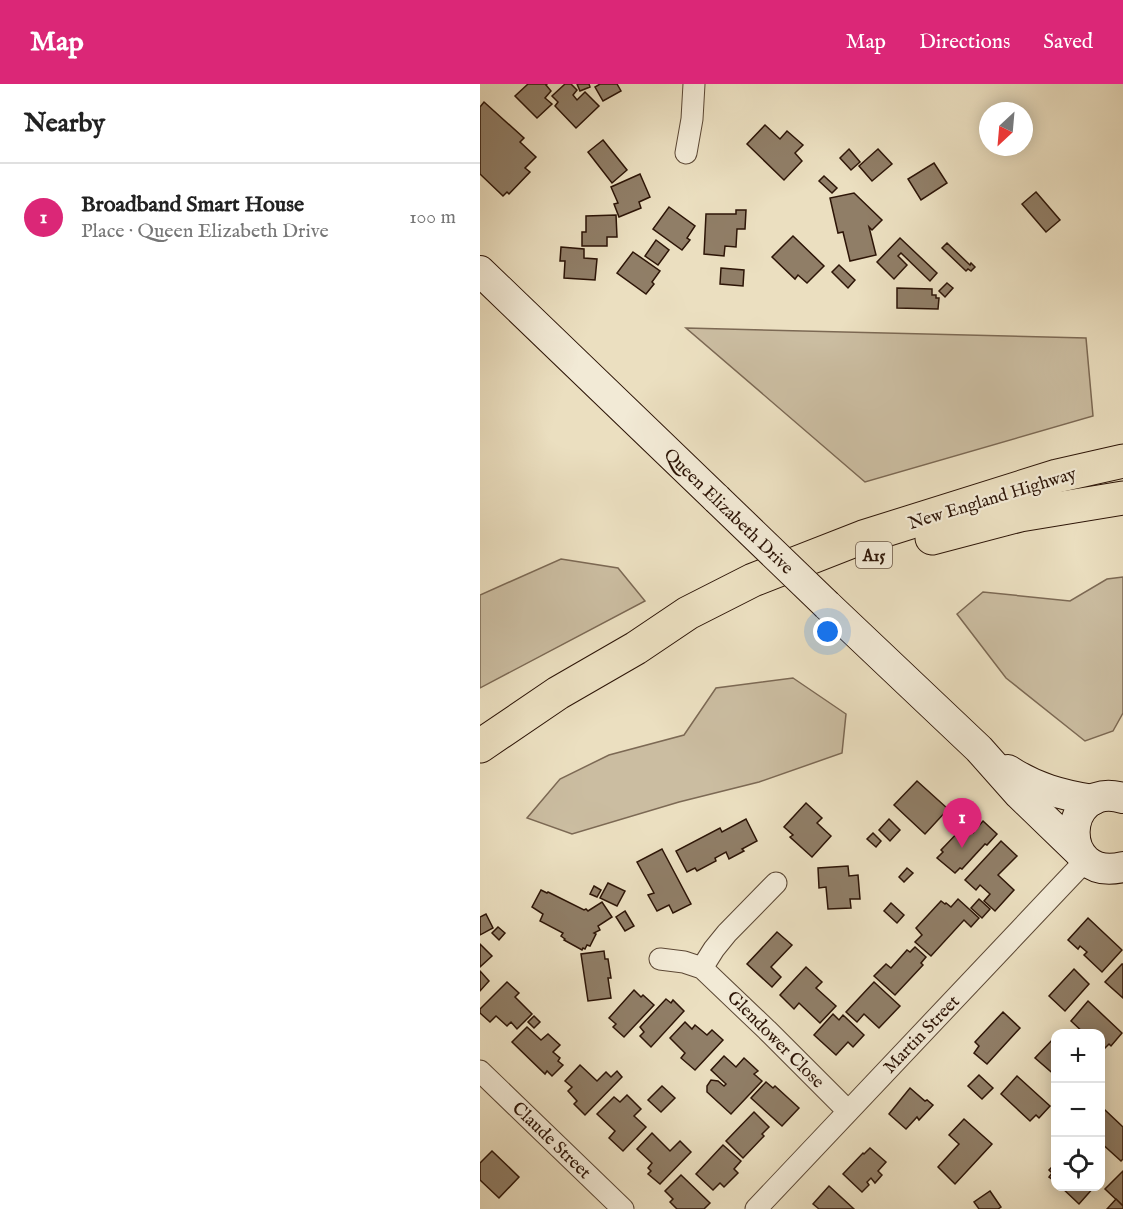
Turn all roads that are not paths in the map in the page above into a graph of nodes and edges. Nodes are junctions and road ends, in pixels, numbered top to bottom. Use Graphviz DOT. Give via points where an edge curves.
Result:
graph roads {
  1 [pos="694,84"];
  2 [pos="686,153"];
  3 [pos="480,271"];
  4 [pos="1123,461"];
  5 [pos="1123,474"];
  6 [pos="1058,476"];
  7 [pos="1123,498"];
  8 [pos="636,648"];
  9 [pos="480,746"];
  10 [pos="979,749"];
  11 [pos="1113,793"];
  12 [pos="1103,865"];
  13 [pos="776,883"];
  14 [pos="660,959"];
  15 [pos="702,968"];
  16 [pos="480,1071"];
  17 [pos="848,1111"];
  18 [pos="623,1209"];
  19 [pos="756,1209"];
  1 -- 2 [label="street"];
  3 -- 10 [label="street, Queen Elizabeth Drive, bridge"];
  4 -- 6 [label="highway, New England Highway / A15"];
  5 -- 6 [label="highway"];
  6 -- 8 [label="highway, New England Highway / A15" via="863,537 753,580 688,614"];
  7 -- 8 [label="highway, New England Highway / A15" via="1020,514 846,563"];
  8 -- 9 [label="highway, New England Highway / A15" via="558,693"];
  10 -- 11 [label="street, Queen Elizabeth Drive" via="1030,783 1051,791"];
  10 -- 12 [label="street, Queen Elizabeth Drive" via="1019,794"];
  11 -- 12 [label="street" via="1085,806 1075,822 1075,841"];
  12 -- 17 [label="street, Martin Street"];
  13 -- 15 [label="street" via="727,933"];
  14 -- 15 [label="street, Glendower Close"];
  15 -- 17 [label="street, Glendower Close"];
  16 -- 18 [label="street, Claude Street"];
  17 -- 19 [label="street, Martin Street"];
}
